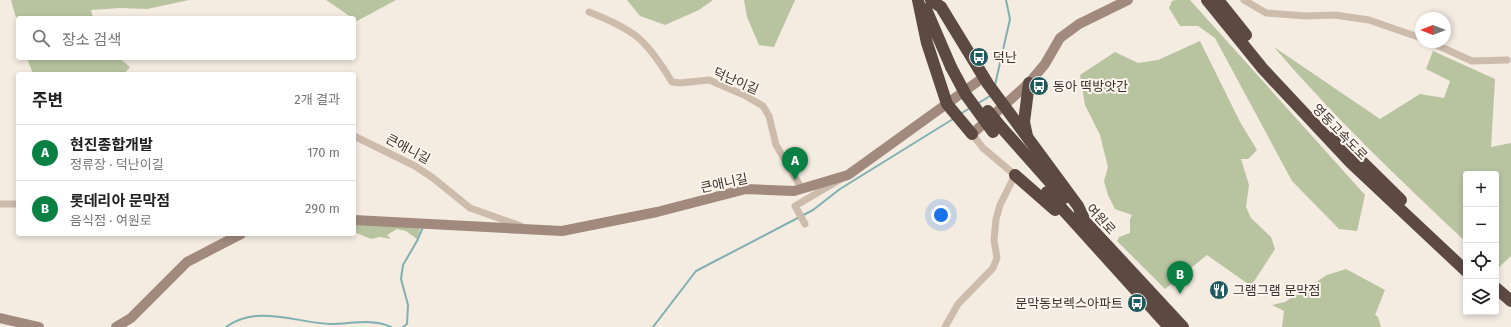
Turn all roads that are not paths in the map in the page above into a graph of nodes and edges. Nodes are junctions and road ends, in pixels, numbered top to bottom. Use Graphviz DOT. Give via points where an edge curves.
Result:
graph roads {
  1 [pos="918,0"];
  2 [pos="923,0"];
  3 [pos="931,0"];
  4 [pos="1128,0"];
  5 [pos="1207,0"];
  6 [pos="1218,0"];
  7 [pos="1244,0"];
  8 [pos="589,12"];
  9 [pos="1415,36"];
  10 [pos="1443,48"];
  11 [pos="1507,60"];
  12 [pos="954,65"];
  13 [pos="986,81"];
  14 [pos="1029,83"];
  15 [pos="1001,102"];
  16 [pos="949,107"];
  17 [pos="972,134"];
  18 [pos="356,137"];
  19 [pos="1028,139"];
  20 [pos="848,175"];
  21 [pos="1015,175"];
  22 [pos="802,189"];
  23 [pos="0,204"];
  24 [pos="16,204"];
  25 [pos="356,220"];
  26 [pos="804,223"];
  27 [pos="1081,224"];
  28 [pos="532,229"];
  29 [pos="237,236"];
  30 [pos="1463,258"];
  31 [pos="1463,268"];
  32 [pos="1499,291"];
  33 [pos="1499,301"];
  34 [pos="1511,301"];
  35 [pos="1511,311"];
  36 [pos="0,318"];
  37 [pos="1175,324"];
  38 [pos="39,327"];
  39 [pos="116,327"];
  40 [pos="945,327"];
  1 -- 16 [label="highway" via="927,43"];
  2 -- 12 [label="highway" via="938,40"];
  3 -- 12 [label="highway"];
  3 -- 13 [label="highway" via="941,7"];
  4 -- 14 [label="street" via="1079,24 1060,38 1045,64"];
  5 -- 31 [label="highway, 영동고속도로" via="1263,69 1351,163"];
  6 -- 30 [label="highway, 영동고속도로" via="1303,102"];
  7 -- 9 [label="street" via="1266,13 1335,15 1369,20"];
  8 -- 22 [label="street, 덕난이길" via="632,31 651,48 672,82 709,80 763,106 769,116 776,145"];
  10 -- 11 [label="street" via="1472,61"];
  12 -- 27 [label="highway, 여원로, bridge" via="966,95"];
  13 -- 15 [label="highway"];
  13 -- 16 [label="street, 큰애니길"];
  14 -- 15 [label="street"];
  14 -- 19 [label="highway" via="1024,122"];
  15 -- 17 [label="street"];
  15 -- 19 [label="highway"];
  16 -- 17 [label="highway"];
  16 -- 20 [label="street, 큰애니길"];
  17 -- 21 [label="street" via="983,148"];
  18 -- 28 [label="street, 큰애니길" via="415,166 470,208"];
  19 -- 27 [label="highway" via="1078,206"];
  20 -- 22 [label="street, 큰애니길"];
  20 -- 26 [label="street" via="795,206"];
  21 -- 27 [label="highway" via="1048,204"];
  21 -- 40 [label="street" via="996,219 994,240 997,258 993,268 958,304"];
  22 -- 28 [label="street, 큰애니길" via="794,192 746,189 657,212 562,231"];
  23 -- 24 [label="street"];
  25 -- 28 [label="street, 큰애니길"];
  27 -- 37 [label="highway, 여원로"];
  29 -- 39 [label="street" via="187,262 131,318"];
  32 -- 34 [label="highway"];
  33 -- 35 [label="highway"];
  36 -- 38 [label="street"];
}
